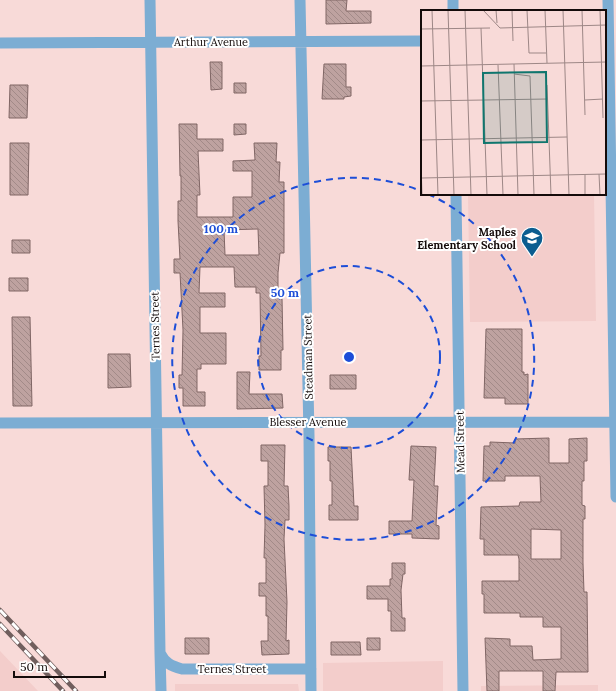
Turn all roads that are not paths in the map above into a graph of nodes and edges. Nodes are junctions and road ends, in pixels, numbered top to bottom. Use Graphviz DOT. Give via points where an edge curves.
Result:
graph roads {
  1 [pos="150,0"];
  2 [pos="300,0"];
  3 [pos="608,0"];
  4 [pos="421,41"];
  5 [pos="610,41"];
  6 [pos="150,42"];
  7 [pos="301,42"];
  8 [pos="0,43"];
  9 [pos="456,195"];
  10 [pos="309,422"];
  11 [pos="460,422"];
  12 [pos="616,422"];
  13 [pos="0,423"];
  14 [pos="156,423"];
  15 [pos="616,497"];
  16 [pos="160,653"];
  17 [pos="310,670"];
  18 [pos="160,691"];
  19 [pos="311,691"];
  20 [pos="463,691"];
  1 -- 6 [label="street, Ternes Street"];
  2 -- 7 [label="street, Steadman Street"];
  3 -- 5 [label="street"];
  4 -- 7 [label="street, Arthur Avenue"];
  5 -- 12 [label="street"];
  6 -- 7 [label="street, Arthur Avenue"];
  6 -- 8 [label="street, Arthur Avenue"];
  6 -- 14 [label="street, Ternes Street"];
  7 -- 10 [label="street, Steadman Street"];
  9 -- 11 [label="street, Mead Street"];
  10 -- 11 [label="street, Blesser Avenue"];
  10 -- 14 [label="street, Blesser Avenue"];
  10 -- 17 [label="street, Steadman Street"];
  11 -- 12 [label="street, Blesser Avenue"];
  11 -- 20 [label="street, Mead Street"];
  12 -- 15 [label="street"];
  13 -- 14 [label="street, Blesser Avenue"];
  14 -- 16 [label="street, Ternes Street"];
  16 -- 17 [label="street, Ternes Street" via="164,661 182,669"];
  16 -- 18 [label="street, Ternes Street"];
  17 -- 19 [label="street, Steadman Street"];
}
